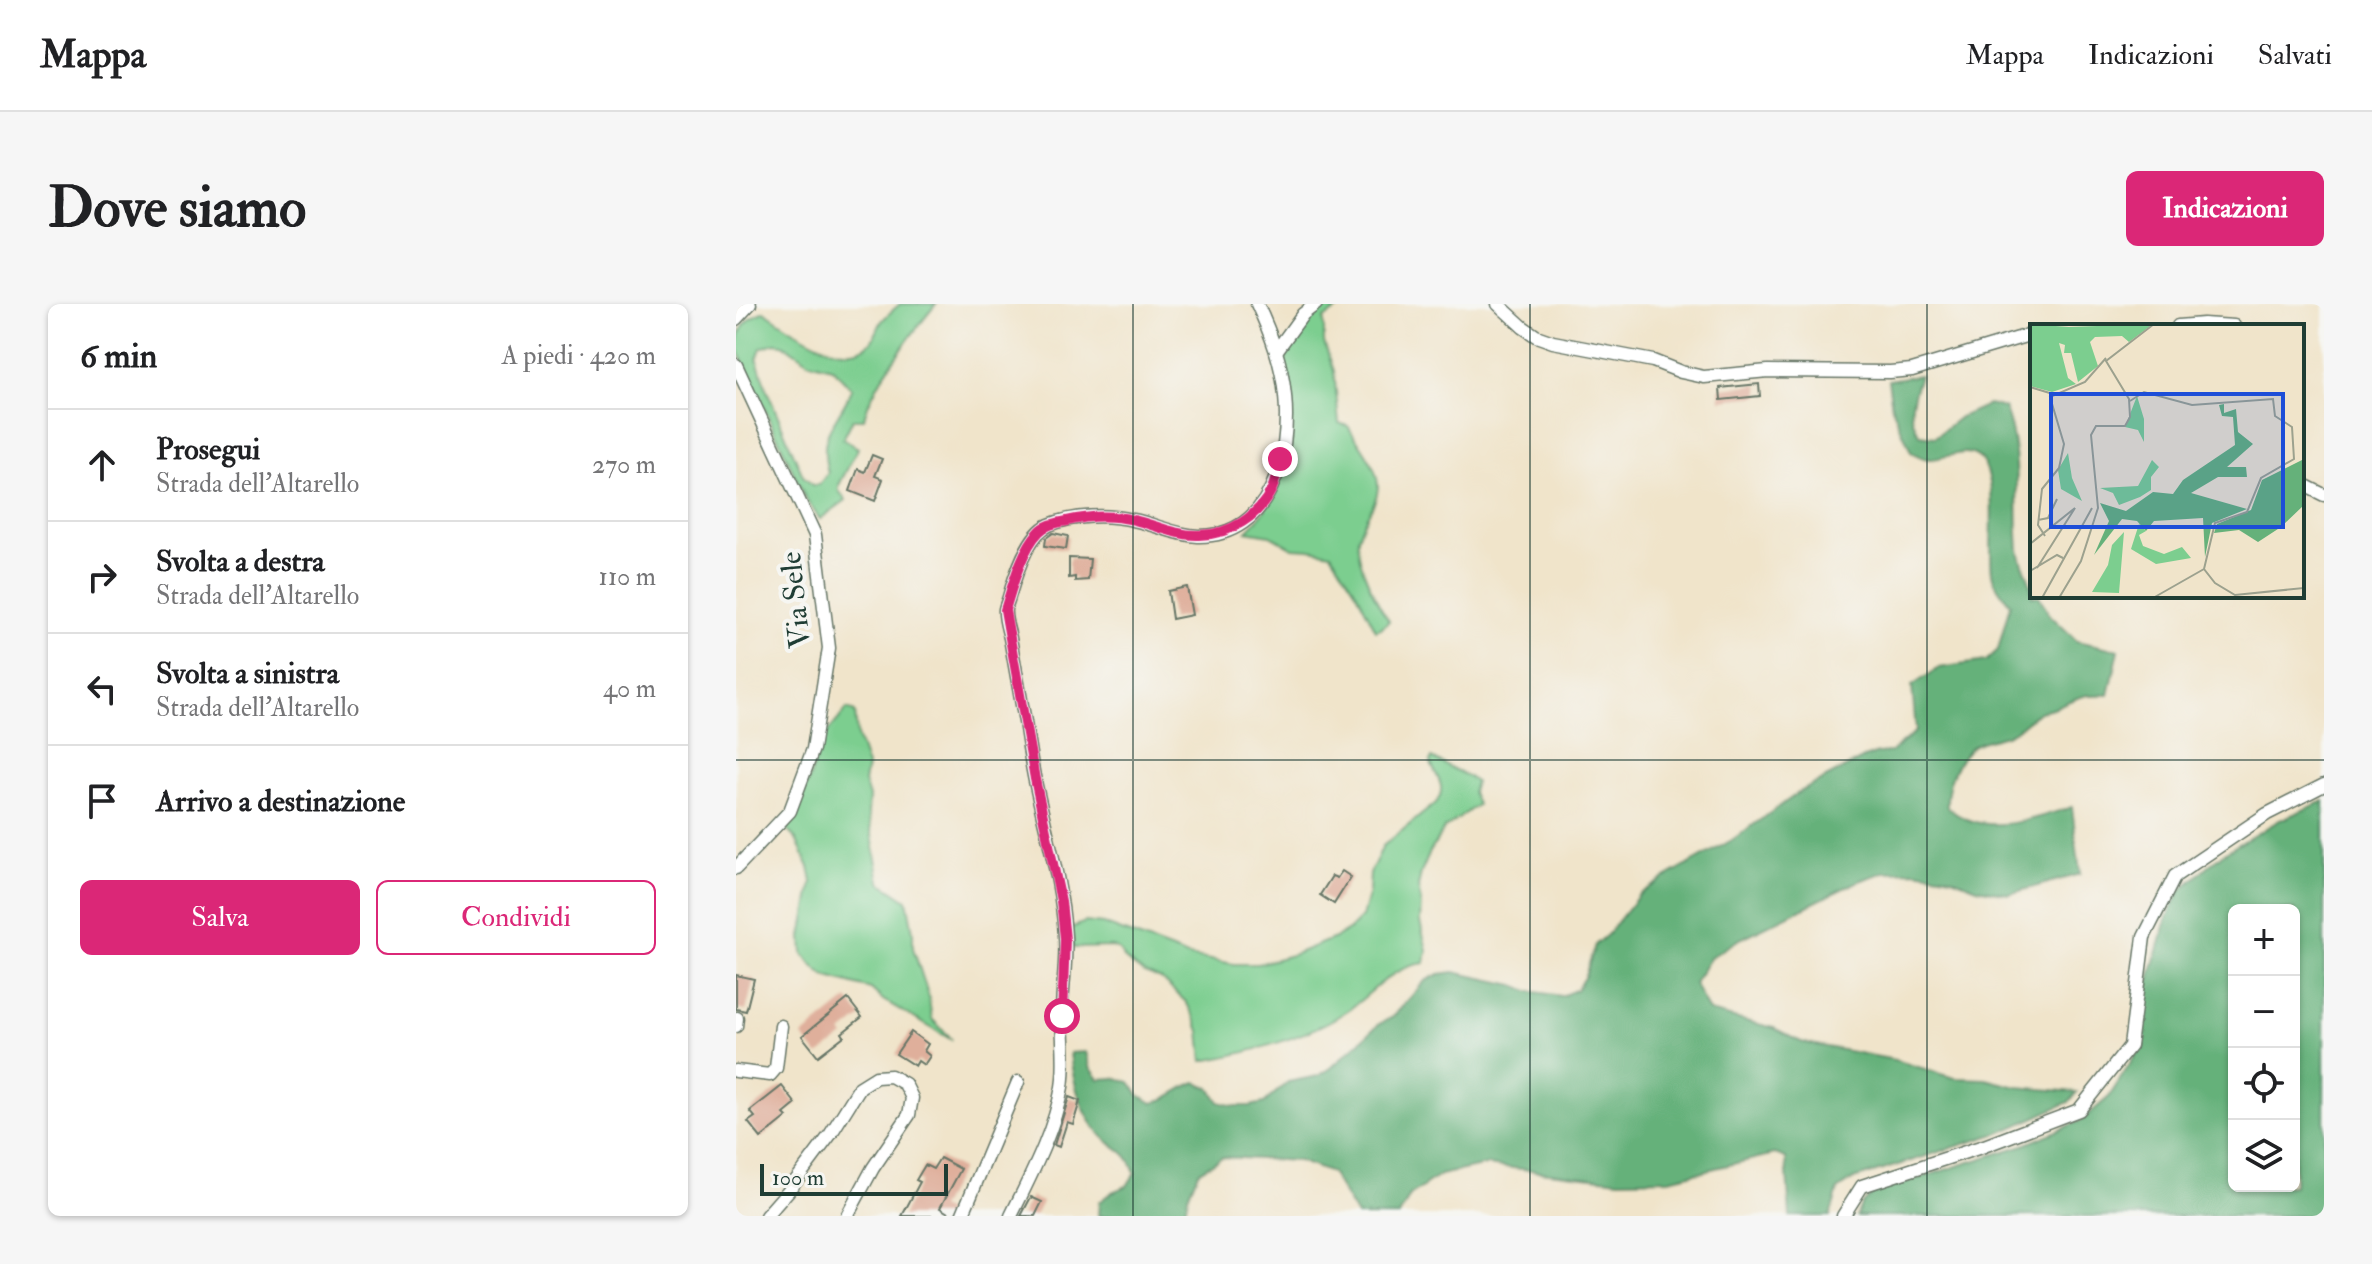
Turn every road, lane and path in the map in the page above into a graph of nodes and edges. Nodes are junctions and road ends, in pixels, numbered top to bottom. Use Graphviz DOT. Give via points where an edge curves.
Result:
graph roads {
  1 [pos="750,304"];
  2 [pos="1257,304"];
  3 [pos="1316,304"];
  4 [pos="1498,304"];
  5 [pos="736,319"];
  6 [pos="2030,335"];
  7 [pos="1277,350"];
  8 [pos="736,365"];
  9 [pos="2304,485"];
  10 [pos="2324,495"];
  11 [pos="2324,785"];
  12 [pos="736,868"];
  13 [pos="737,1018"];
  14 [pos="736,1026"];
  15 [pos="781,1026"];
  16 [pos="736,1071"];
  17 [pos="1018,1082"];
  18 [pos="766,1216"];
  19 [pos="847,1216"];
  20 [pos="962,1216"];
  21 [pos="1011,1216"];
  22 [pos="1843,1216"];
  1 -- 5 [label="street"];
  2 -- 7 [label="street"];
  3 -- 7 [label="street"];
  4 -- 6 [label="street" via="1536,336 1704,377 1912,370"];
  7 -- 21 [label="street" via="1286,429 1273,487 1260,509 1242,523 1198,536 1102,516 1048,525 1028,548 1005,610 1065,939 1062,1086 1038,1160"];
  8 -- 12 [label="street, Via Sele" via="815,535 829,648 813,749 790,811"];
  9 -- 10 [label="street"];
  11 -- 22 [label="street" via="2267,814 2175,876 2144,937 2130,1046 2079,1110 1862,1186"];
  13 -- 14 [label="street"];
  15 -- 16 [label="street" via="776,1068 770,1075"];
  17 -- 20 [label="street"];
  18 -- 19 [label="street" via="830,1135 860,1087 876,1077 891,1076 905,1084 912,1098 909,1115"];
}
